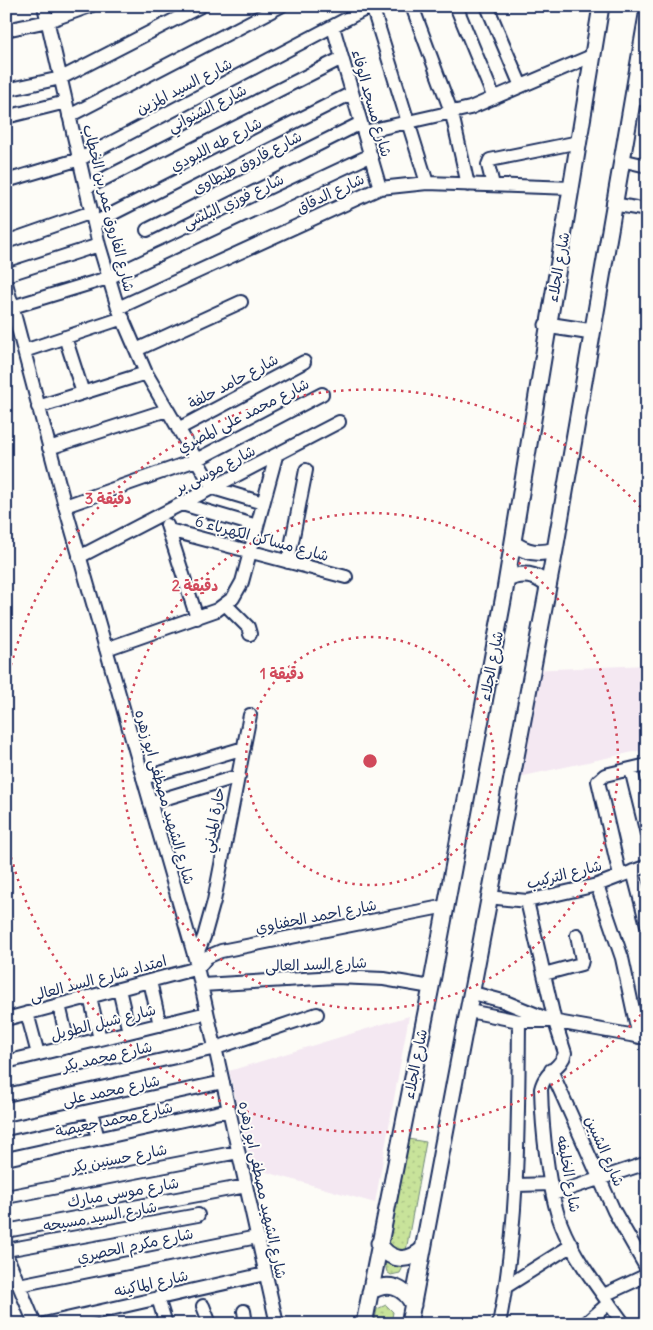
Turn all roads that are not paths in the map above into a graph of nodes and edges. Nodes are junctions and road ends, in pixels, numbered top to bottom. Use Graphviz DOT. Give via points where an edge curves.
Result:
graph roads {
  1 [pos="44,6"];
  2 [pos="90,6"];
  3 [pos="201,6"];
  4 [pos="281,6"];
  5 [pos="372,6"];
  6 [pos="412,6"];
  7 [pos="456,6"];
  8 [pos="487,6"];
  9 [pos="601,6"];
  10 [pos="647,15"];
  11 [pos="48,21"];
  12 [pos="333,27"];
  13 [pos="6,30"];
  14 [pos="594,54"];
  15 [pos="342,58"];
  16 [pos="61,78"];
  17 [pos="521,86"];
  18 [pos="6,90"];
  19 [pos="352,93"];
  20 [pos="494,98"];
  21 [pos="640,99"];
  22 [pos="66,102"];
  23 [pos="452,114"];
  24 [pos="69,116"];
  25 [pos="6,117"];
  26 [pos="410,122"];
  27 [pos="362,127"];
  28 [pos="579,142"];
  29 [pos="371,155"];
  30 [pos="80,158"];
  31 [pos="621,160"];
  32 [pos="647,166"];
  33 [pos="6,181"];
  34 [pos="427,183"];
  35 [pos="468,185"];
  36 [pos="493,186"];
  37 [pos="86,188"];
  38 [pos="380,188"];
  39 [pos="572,188"];
  40 [pos="613,204"];
  41 [pos="647,210"];
  42 [pos="93,218"];
  43 [pos="147,230"];
  44 [pos="6,242"];
  45 [pos="99,245"];
  46 [pos="6,275"];
  47 [pos="108,278"];
  48 [pos="6,282"];
  49 [pos="241,302"];
  50 [pos="12,307"];
  51 [pos="120,313"];
  52 [pos="547,325"];
  53 [pos="592,332"];
  54 [pos="65,337"];
  55 [pos="136,350"];
  56 [pos="24,351"];
  57 [pos="304,362"];
  58 [pos="146,372"];
  59 [pos="83,393"];
  60 [pos="322,394"];
  61 [pos="38,408"];
  62 [pos="167,410"];
  63 [pos="339,422"];
  64 [pos="178,429"];
  65 [pos="49,448"];
  66 [pos="276,456"];
  67 [pos="196,460"];
  68 [pos="306,470"];
  69 [pos="213,488"];
  70 [pos="263,503"];
  71 [pos="182,504"];
  72 [pos="65,506"];
  73 [pos="164,514"];
  74 [pos="257,526"];
  75 [pos="169,530"];
  76 [pos="513,543"];
  77 [pos="555,550"];
  78 [pos="250,552"];
  79 [pos="80,557"];
  80 [pos="288,562"];
  81 [pos="346,577"];
  82 [pos="507,578"];
  83 [pos="548,585"];
  84 [pos="226,604"];
  85 [pos="197,618"];
  86 [pos="250,634"];
  87 [pos="106,649"];
  88 [pos="250,715"];
  89 [pos="244,748"];
  90 [pos="647,765"];
  91 [pos="631,768"];
  92 [pos="239,776"];
  93 [pos="143,778"];
  94 [pos="150,803"];
  95 [pos="643,803"];
  96 [pos="647,833"];
  97 [pos="647,866"];
  98 [pos="633,871"];
  99 [pos="620,876"];
  100 [pos="597,885"];
  101 [pos="488,898"];
  102 [pos="527,901"];
  103 [pos="446,906"];
  104 [pos="647,925"];
  105 [pos="577,935"];
  106 [pos="196,963"];
  107 [pos="544,974"];
  108 [pos="150,981"];
  109 [pos="202,985"];
  110 [pos="431,986"];
  111 [pos="118,989"];
  112 [pos="473,993"];
  113 [pos="90,997"];
  114 [pos="59,1005"];
  115 [pos="469,1012"];
  116 [pos="27,1013"];
  117 [pos="207,1013"];
  118 [pos="317,1014"];
  119 [pos="6,1019"];
  120 [pos="520,1021"];
  121 [pos="553,1022"];
  122 [pos="160,1025"];
  123 [pos="129,1032"];
  124 [pos="643,1037"];
  125 [pos="100,1039"];
  126 [pos="69,1047"];
  127 [pos="216,1048"];
  128 [pos="38,1054"];
  129 [pos="6,1062"];
  130 [pos="551,1070"];
  131 [pos="223,1082"];
  132 [pos="6,1095"];
  133 [pos="229,1110"];
  134 [pos="91,1111"];
  135 [pos="6,1129"];
  136 [pos="98,1139"];
  137 [pos="238,1152"];
  138 [pos="6,1159"];
  139 [pos="647,1162"];
  140 [pos="599,1179"];
  141 [pos="517,1185"];
  142 [pos="246,1186"];
  143 [pos="552,1189"];
  144 [pos="6,1197"];
  145 [pos="198,1215"];
  146 [pos="6,1230"];
  147 [pos="257,1236"];
  148 [pos="380,1243"];
  149 [pos="572,1245"];
  150 [pos="6,1250"];
  151 [pos="422,1250"];
  152 [pos="6,1254"];
  153 [pos="647,1269"];
  154 [pos="265,1274"];
  155 [pos="647,1275"];
  156 [pos="19,1285"];
  157 [pos="507,1286"];
  158 [pos="370,1292"];
  159 [pos="158,1298"];
  160 [pos="606,1299"];
  161 [pos="413,1305"];
  162 [pos="203,1306"];
  163 [pos="36,1324"];
  164 [pos="44,1324"];
  165 [pos="166,1324"];
  166 [pos="210,1324"];
  167 [pos="277,1324"];
  168 [pos="364,1324"];
  169 [pos="409,1324"];
  170 [pos="499,1324"];
  171 [pos="585,1324"];
  172 [pos="624,1324"];
  1 -- 11 [label="street, شارع الفاروق عمر بن الخطاب"];
  2 -- 11 [label="street"];
  3 -- 16 [label="street"];
  4 -- 24 [label="street"];
  5 -- 12 [label="street, شارع السيد المزين"];
  5 -- 26 [label="street"];
  6 -- 23 [label="street"];
  7 -- 20 [label="street"];
  8 -- 17 [label="street"];
  9 -- 14 [label="main road, شارع الجلاء"];
  10 -- 21 [label="main road"];
  11 -- 13 [label="street"];
  11 -- 16 [label="street, شارع الفاروق عمر بن الخطاب"];
  12 -- 15 [label="street, شارع مسجد الوفاء"];
  12 -- 30 [label="street, شارع السيد المزين"];
  14 -- 17 [label="street, شارع فاروق طنطاوى"];
  14 -- 28 [label="main road, شارع الجلاء"];
  15 -- 19 [label="street, شارع مسجد الوفاء"];
  15 -- 37 [label="street, شارع الشنواني"];
  16 -- 18 [label="street"];
  16 -- 22 [label="street, شارع الفاروق عمر بن الخطاب"];
  17 -- 20 [label="street, شارع فاروق طنطاوى"];
  19 -- 27 [label="street, شارع مسجد الوفاء"];
  19 -- 42 [label="street, شارع طه اللبودي"];
  20 -- 23 [label="street, شارع فاروق طنطاوى"];
  21 -- 31 [label="main road"];
  22 -- 24 [label="street, شارع الفاروق عمر بن الخطاب"];
  22 -- 25 [label="street"];
  23 -- 26 [label="street, شارع فاروق طنطاوى"];
  23 -- 35 [label="street"];
  24 -- 30 [label="street, شارع الفاروق عمر بن الخطاب"];
  26 -- 27 [label="street, شارع فاروق طنطاوى"];
  26 -- 34 [label="street"];
  27 -- 29 [label="street, شارع مسجد الوفاء"];
  27 -- 43 [label="street, شارع فاروق طنطاوى"];
  28 -- 36 [label="street" via="490,160 488,165"];
  28 -- 39 [label="main road, شارع الجلاء"];
  29 -- 38 [label="street, شارع مسجد الوفاء"];
  29 -- 47 [label="street, شارع فوزي البلشى"];
  30 -- 33 [label="street, شارع السيد المزين"];
  30 -- 37 [label="street, شارع الفاروق عمر بن الخطاب"];
  31 -- 32 [label="street"];
  31 -- 40 [label="main road"];
  34 -- 35 [label="street, شارع الدقاق"];
  34 -- 38 [label="street, شارع الدقاق"];
  35 -- 36 [label="street, شارع الدقاق"];
  36 -- 39 [label="street, شارع الدقاق"];
  37 -- 42 [label="street, شارع الفاروق عمر بن الخطاب"];
  38 -- 51 [label="street, شارع الدقاق"];
  39 -- 52 [label="main road, شارع الجلاء"];
  40 -- 41 [label="street"];
  40 -- 53 [label="main road"];
  42 -- 44 [label="street, شارع طه اللبودي"];
  42 -- 45 [label="street, شارع الفاروق عمر بن الخطاب"];
  45 -- 46 [label="street"];
  45 -- 47 [label="street, شارع الفاروق عمر بن الخطاب"];
  47 -- 50 [label="street, شارع فوزي البلشى"];
  47 -- 51 [label="street, شارع الفاروق عمر بن الخطاب"];
  48 -- 50 [label="street, شارع الشهيد مصطفى ابو زهره"];
  49 -- 55 [label="street"];
  50 -- 56 [label="street, شارع الشهيد مصطفى ابو زهره"];
  51 -- 54 [label="street, شارع الدقاق"];
  51 -- 55 [label="street, شارع الفاروق عمر بن الخطاب"];
  52 -- 53 [label="main road"];
  52 -- 76 [label="main road, شارع الجلاء"];
  53 -- 77 [label="main road"];
  54 -- 56 [label="street, شارع الدقاق"];
  54 -- 59 [label="street"];
  55 -- 58 [label="street, شارع الفاروق عمر بن الخطاب"];
  56 -- 61 [label="street, شارع الشهيد مصطفى ابو زهره"];
  57 -- 64 [label="street, شارع حامد حلفة"];
  58 -- 59 [label="street"];
  58 -- 62 [label="street, شارع الفاروق عمر بن الخطاب"];
  59 -- 61 [label="street"];
  60 -- 67 [label="street, شارع محمد على المصري"];
  61 -- 65 [label="street, شارع الشهيد مصطفى ابو زهره"];
  62 -- 64 [label="street, شارع الفاروق عمر بن الخطاب"];
  62 -- 65 [label="street"];
  63 -- 66 [label="street, شارع موسى بر"];
  64 -- 67 [label="street, شارع الفاروق عمر بن الخطاب"];
  65 -- 72 [label="street, شارع الشهيد مصطفى ابو زهره"];
  66 -- 69 [label="street, شارع موسى بر"];
  66 -- 70 [label="street"];
  67 -- 69 [label="street, شارع الفاروق عمر بن الخطاب"];
  67 -- 72 [label="street, شارع محمد على المصري"];
  68 -- 80 [label="street"];
  69 -- 70 [label="street"];
  69 -- 71 [label="street, شارع موسى بر"];
  70 -- 74 [label="street"];
  71 -- 73 [label="street, شارع موسى بر"];
  71 -- 74 [label="street"];
  72 -- 79 [label="street, شارع الشهيد مصطفى ابو زهره"];
  73 -- 75 [label="street"];
  73 -- 79 [label="street, شارع موسى بر"];
  74 -- 78 [label="street"];
  75 -- 78 [label="street, شارع مساكن الكهرباء 6"];
  75 -- 85 [label="street"];
  76 -- 77 [label="main road" via="528,552"];
  76 -- 82 [label="main road, شارع الجلاء"];
  77 -- 83 [label="main road"];
  78 -- 80 [label="street, شارع مساكن الكهرباء 6"];
  78 -- 84 [label="street" via="238,590"];
  79 -- 87 [label="street, شارع الشهيد مصطفى ابو زهره"];
  80 -- 81 [label="street, شارع مساكن الكهرباء 6"];
  82 -- 83 [label="main road" via="524,574 542,579"];
  82 -- 103 [label="main road, شارع الجلاء"];
  83 -- 101 [label="main road"];
  84 -- 85 [label="street"];
  84 -- 86 [label="street" via="248,627"];
  85 -- 87 [label="street"];
  87 -- 93 [label="street, شارع الشهيد مصطفى ابو زهره"];
  88 -- 89 [label="street, حارة المدني"];
  89 -- 92 [label="street, حارة المدني"];
  89 -- 93 [label="street"];
  90 -- 91 [label="street"];
  91 -- 95 [label="street"];
  91 -- 99 [label="street" via="605,775 598,781"];
  92 -- 94 [label="street"];
  92 -- 106 [label="street, حارة المدني" via="214,901"];
  93 -- 94 [label="street, شارع الشهيد مصطفى ابو زهره"];
  94 -- 106 [label="street, شارع الشهيد مصطفى ابو زهره"];
  95 -- 96 [label="street"];
  97 -- 98 [label="street, شارع التركيب"];
  98 -- 99 [label="street, شارع التركيب"];
  98 -- 104 [label="street"];
  99 -- 100 [label="street, شارع التركيب"];
  100 -- 102 [label="street, شارع التركيب"];
  100 -- 124 [label="street" via="622,958"];
  101 -- 102 [label="street, شارع التركيب"];
  101 -- 112 [label="main road"];
  102 -- 107 [label="street"];
  103 -- 106 [label="street, شارع احمد الحفناوي" via="221,951"];
  103 -- 110 [label="main road, شارع الجلاء"];
  105 -- 107 [label="street" via="581,964"];
  106 -- 108 [label="street, امتداد شارع السد العالى"];
  106 -- 109 [label="street, شارع الشهيد مصطفى ابو زهره"];
  107 -- 121 [label="street"];
  108 -- 111 [label="street, امتداد شارع السد العالى"];
  108 -- 122 [label="street"];
  109 -- 110 [label="street, شارع السد العالى" via="336,977 384,978"];
  109 -- 117 [label="street, شارع الشهيد مصطفى ابو زهره"];
  110 -- 148 [label="main road, شارع الجلاء"];
  111 -- 113 [label="street, امتداد شارع السد العالى"];
  111 -- 123 [label="street"];
  112 -- 115 [label="main road"];
  112 -- 121 [label="street" via="503,1001"];
  113 -- 114 [label="street, امتداد شارع السد العالى"];
  113 -- 125 [label="street"];
  114 -- 116 [label="street, امتداد شارع السد العالى"];
  114 -- 126 [label="street"];
  115 -- 120 [label="street"];
  115 -- 151 [label="main road"];
  116 -- 119 [label="street, امتداد شارع السد العالى"];
  116 -- 128 [label="street"];
  117 -- 122 [label="street, شارع شبل الطويل"];
  117 -- 127 [label="street, شارع الشهيد مصطفى ابو زهره"];
  118 -- 127 [label="street, شارع محمد بكر"];
  120 -- 121 [label="street"];
  120 -- 141 [label="street"];
  121 -- 124 [label="street"];
  121 -- 130 [label="street, شارع الخليفه" via="564,1059"];
  122 -- 123 [label="street, شارع شبل الطويل"];
  123 -- 125 [label="street, شارع شبل الطويل"];
  125 -- 126 [label="street, شارع شبل الطويل"];
  126 -- 128 [label="street, شارع شبل الطويل"];
  127 -- 131 [label="street, شارع الشهيد مصطفى ابو زهره"];
  127 -- 132 [label="street, شارع محمد بكر"];
  128 -- 129 [label="street, شارع شبل الطويل"];
  130 -- 140 [label="street, شارع الشبين"];
  130 -- 143 [label="street, شارع الخليفه" via="541,1089"];
  131 -- 133 [label="street, شارع الشهيد مصطفى ابو زهره"];
  131 -- 134 [label="street, شارع محمد على"];
  133 -- 136 [label="street, شارع محمد جعيصة"];
  133 -- 137 [label="street, شارع الشهيد مصطفى ابو زهره"];
  134 -- 135 [label="street, شارع محمد على"];
  134 -- 136 [label="street"];
  136 -- 138 [label="street, شارع محمد جعيصة"];
  137 -- 142 [label="street, شارع الشهيد مصطفى ابو زهره"];
  137 -- 144 [label="street, شارع حسنين بكر"];
  139 -- 140 [label="street"];
  140 -- 143 [label="street"];
  140 -- 153 [label="street, شارع الشبين"];
  141 -- 143 [label="street"];
  141 -- 157 [label="street"];
  142 -- 146 [label="street, شارع موسى مبارك"];
  142 -- 147 [label="street, شارع الشهيد مصطفى ابو زهره"];
  143 -- 149 [label="street, شارع الخليفه" via="562,1226"];
  145 -- 150 [label="street, شارع السيد مسيحه"];
  147 -- 154 [label="street, شارع الشهيد مصطفى ابو زهره"];
  147 -- 156 [label="street, شارع مكرم الحصري"];
  148 -- 151 [label="main road" via="390,1256 398,1259 416,1256"];
  148 -- 158 [label="main road, شارع الجلاء"];
  149 -- 157 [label="street"];
  149 -- 160 [label="street, شارع الخليفه"];
  151 -- 161 [label="main road"];
  152 -- 156 [label="street"];
  154 -- 159 [label="street, شارع الماكينه"];
  154 -- 167 [label="street, شارع الشهيد مصطفى ابو زهره"];
  155 -- 160 [label="street"];
  156 -- 163 [label="street"];
  157 -- 170 [label="street"];
  158 -- 161 [label="main road" via="383,1286 398,1288"];
  158 -- 168 [label="main road, شارع الجلاء"];
  159 -- 164 [label="street, شارع الماكينه"];
  159 -- 165 [label="street"];
  160 -- 171 [label="street"];
  160 -- 172 [label="street, شارع الخليفه"];
  161 -- 169 [label="main road"];
  162 -- 166 [label="street"];
}
